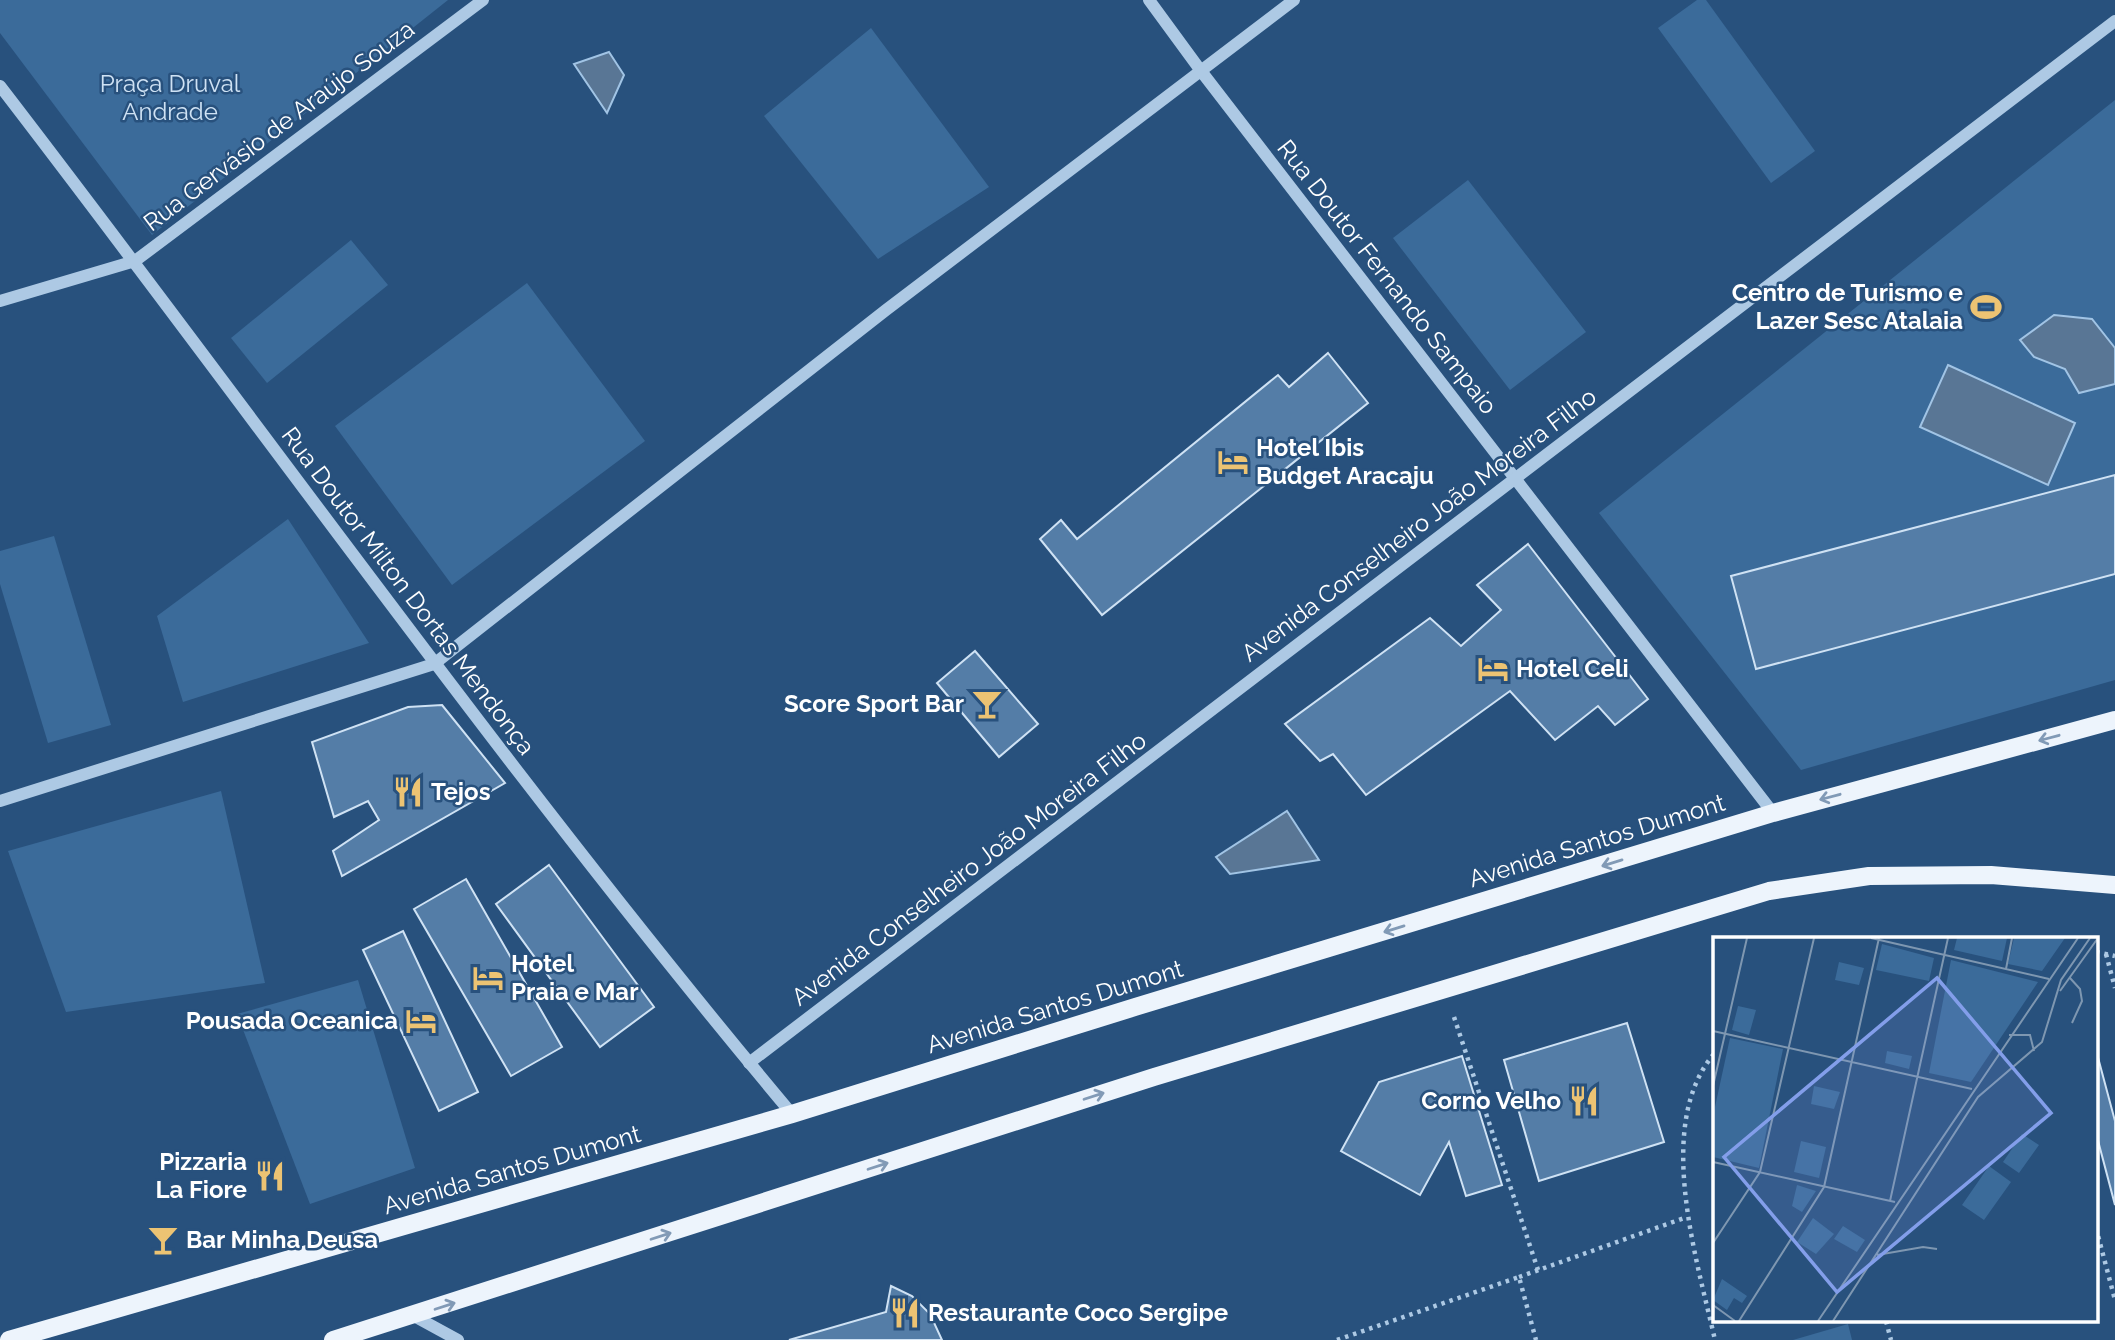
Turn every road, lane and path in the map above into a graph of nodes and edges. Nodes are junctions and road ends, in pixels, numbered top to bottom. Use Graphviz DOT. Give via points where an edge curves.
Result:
graph roads {
  1 [pos="483,0"];
  2 [pos="1149,0"];
  3 [pos="1294,0"];
  4 [pos="2115,21"];
  5 [pos="1201,71"];
  6 [pos="0,86"];
  7 [pos="135,261"];
  8 [pos="0,301"];
  9 [pos="1516,477"];
  10 [pos="434,664"];
  11 [pos="2115,720"];
  12 [pos="0,801"];
  13 [pos="1773,813"];
  14 [pos="2115,885"];
  15 [pos="2098,952"];
  16 [pos="2106,954"];
  17 [pos="2115,956"];
  18 [pos="2115,988"];
  19 [pos="1445,989"];
  20 [pos="1713,1056"];
  21 [pos="750,1063"];
  22 [pos="792,1114"];
  23 [pos="1687,1217"];
  24 [pos="2098,1236"];
  25 [pos="1538,1270"];
  26 [pos="1519,1277"];
  27 [pos="2115,1300"];
  28 [pos="414,1316"];
  29 [pos="1886,1322"];
  30 [pos="9,1340"];
  31 [pos="333,1340"];
  32 [pos="458,1340"];
  33 [pos="1337,1340"];
  34 [pos="1536,1340"];
  35 [pos="1715,1340"];
  36 [pos="1891,1340"];
  1 -- 7 [label="street, Rua Gervásio de Araújo Souza"];
  2 -- 5 [label="street, Rua Doutor Fernando Sampaio"];
  3 -- 5 [label="street"];
  4 -- 9 [label="street, Avenida Conselheiro João Moreira Filho"];
  5 -- 9 [label="street, Rua Doutor Fernando Sampaio"];
  5 -- 10 [label="street" via="886,310"];
  6 -- 7 [label="street, Rua Doutor Milton Dortas Mendonça"];
  7 -- 8 [label="street"];
  7 -- 10 [label="street, Rua Doutor Milton Dortas Mendonça"];
  9 -- 13 [label="street, Rua Doutor Fernando Sampaio"];
  9 -- 21 [label="street, Avenida Conselheiro João Moreira Filho"];
  10 -- 12 [label="street"];
  10 -- 21 [label="street, Rua Doutor Milton Dortas Mendonça"];
  11 -- 13 [label="main road, Avenida Santos Dumont, one-way"];
  13 -- 22 [label="main road, Avenida Santos Dumont, one-way"];
  14 -- 19 [label="main road" via="1991,875 1869,876 1769,891"];
  15 -- 16 [label="path"];
  16 -- 17 [label="path"];
  16 -- 18 [label="path"];
  19 -- 25 [label="path"];
  28 -- 19 [label="main road, one-way" via="1154,1077"];
  20 -- 23 [label="path" via="1689,1100 1684,1142"];
  21 -- 22 [label="street, Rua Doutor Milton Dortas Mendonça"];
  22 -- 30 [label="main road, Avenida Santos Dumont"];
  23 -- 25 [label="path"];
  23 -- 35 [label="path"];
  24 -- 27 [label="path"];
  25 -- 26 [label="path"];
  26 -- 33 [label="path"];
  26 -- 34 [label="path"];
  28 -- 31 [label="main road"];
  28 -- 32 [label="street"];
  29 -- 36 [label="path"];
}
